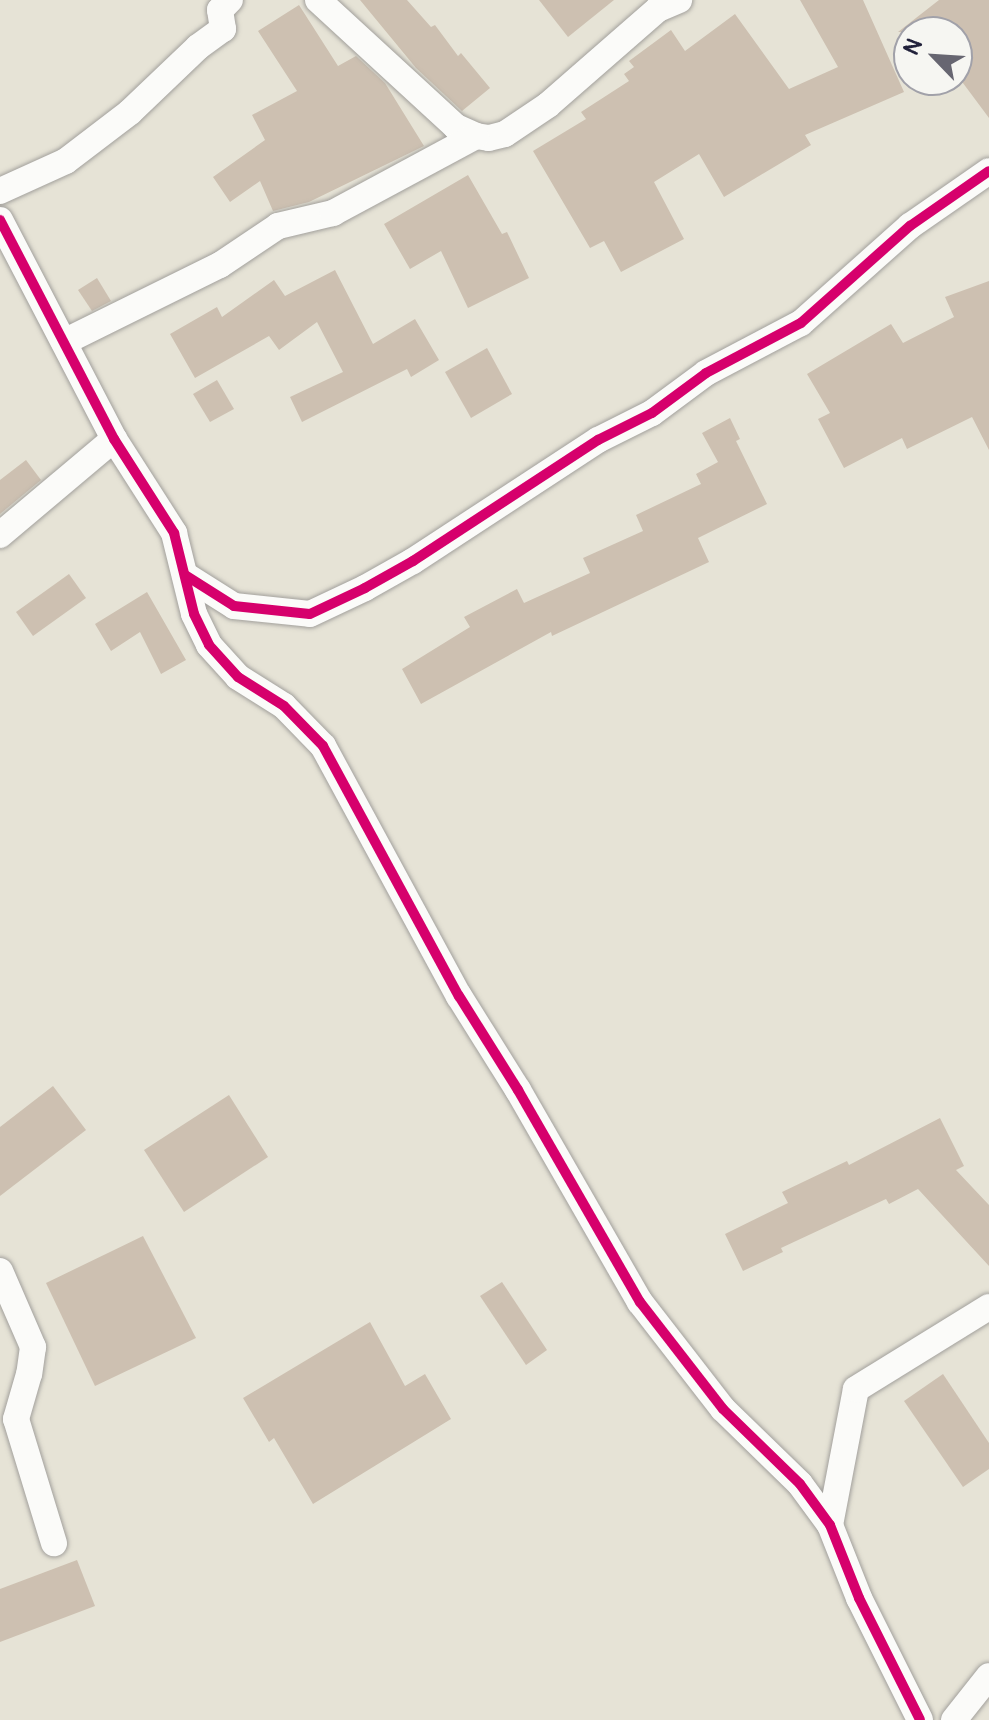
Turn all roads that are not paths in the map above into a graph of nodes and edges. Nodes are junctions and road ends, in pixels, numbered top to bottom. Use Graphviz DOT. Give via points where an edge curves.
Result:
graph roads {
  1 [pos="230,0"];
  2 [pos="318,0"];
  3 [pos="679,0"];
  4 [pos="476,136"];
  5 [pos="989,171"];
  6 [pos="0,191"];
  7 [pos="0,220"];
  8 [pos="64,342"];
  9 [pos="114,439"];
  10 [pos="0,535"];
  11 [pos="185,575"];
  12 [pos="0,1271"];
  13 [pos="989,1307"];
  14 [pos="830,1525"];
  15 [pos="54,1543"];
  16 [pos="989,1676"];
  17 [pos="920,1720"];
  18 [pos="954,1720"];
  1 -- 6 [label="street" via="220,10 223,29 130,112 66,161"];
  2 -- 4 [label="street" via="456,127"];
  3 -- 4 [label="street" via="658,9 548,105 505,134"];
  4 -- 8 [label="street" via="333,213 278,226 220,265"];
  5 -- 11 [label="street" via="910,226 801,323 706,373 652,413 598,440 365,588 310,614 234,606"];
  7 -- 8 [label="street"];
  8 -- 9 [label="street"];
  9 -- 10 [label="street"];
  9 -- 11 [label="street" via="174,533"];
  11 -- 14 [label="street" via="194,614 220,662 284,706 323,746 459,996 640,1302 723,1409 800,1484"];
  12 -- 15 [label="street" via="33,1347 16,1419"];
  13 -- 14 [label="street" via="856,1389"];
  14 -- 17 [label="street" via="859,1598"];
  16 -- 18 [label="street"];
}
